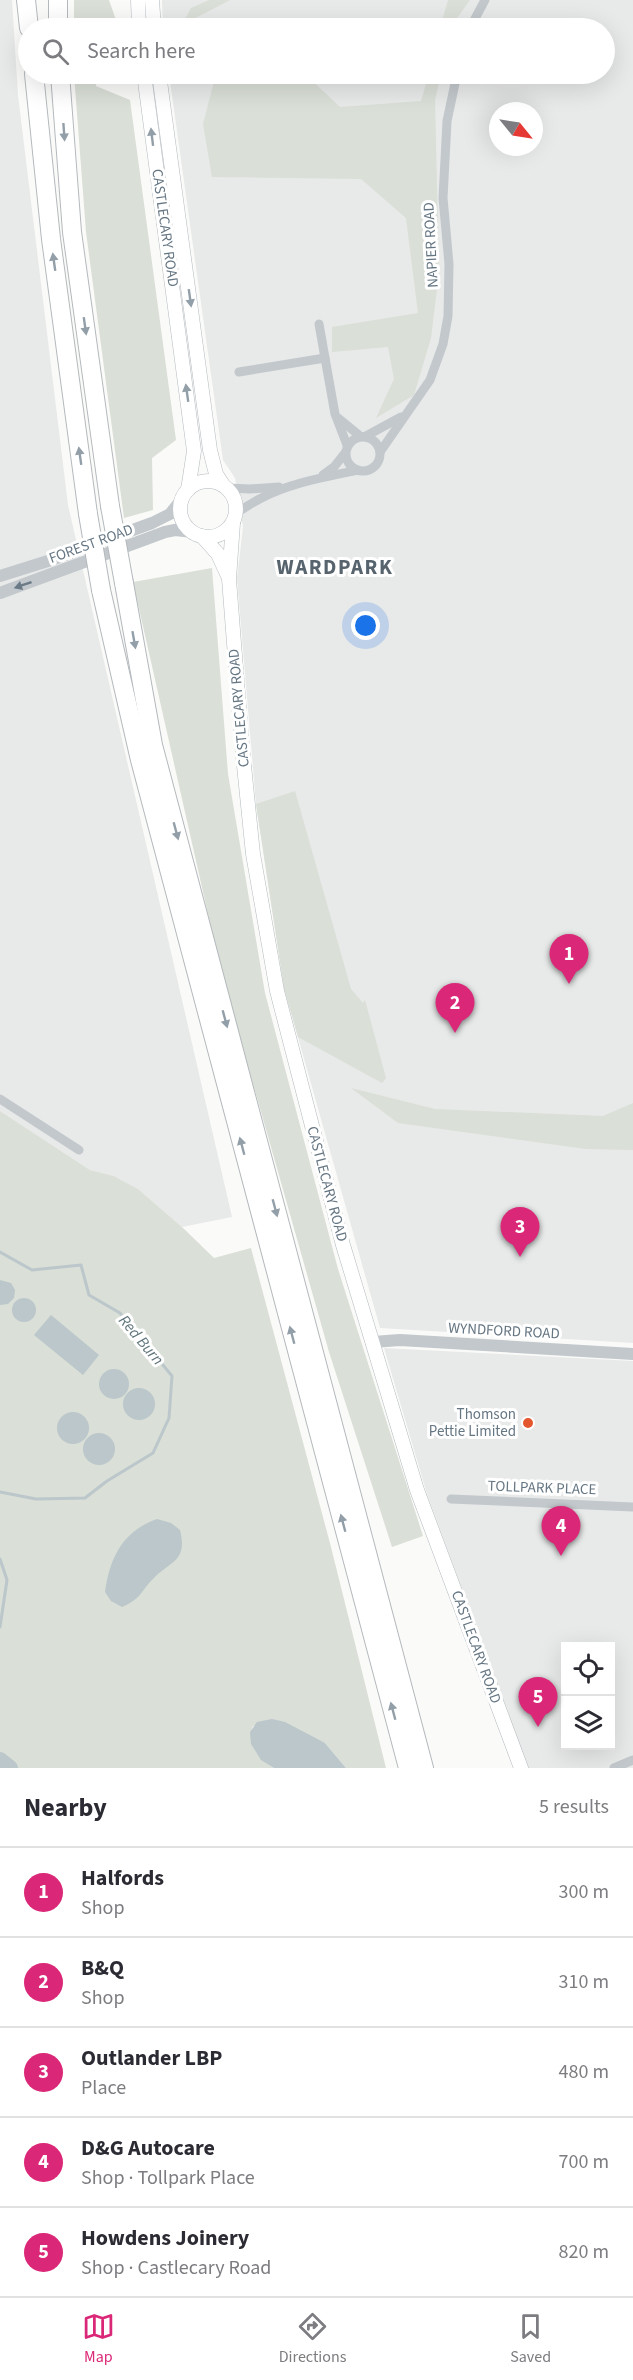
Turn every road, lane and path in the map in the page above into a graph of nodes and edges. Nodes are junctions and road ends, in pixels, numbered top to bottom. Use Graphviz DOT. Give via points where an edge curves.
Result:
graph roads {
  1 [pos="26,0"];
  2 [pos="33,0"];
  3 [pos="58,0"];
  4 [pos="138,0"];
  5 [pos="152,0"];
  6 [pos="485,0"];
  7 [pos="29,18"];
  8 [pos="32,18"];
  9 [pos="58,18"];
  10 [pos="139,18"];
  11 [pos="153,18"];
  12 [pos="475,18"];
  13 [pos="35,84"];
  14 [pos="61,84"];
  15 [pos="145,84"];
  16 [pos="160,84"];
  17 [pos="455,84"];
  18 [pos="319,324"];
  19 [pos="325,358"];
  20 [pos="239,372"];
  21 [pos="412,408"];
  22 [pos="335,414"];
  23 [pos="363,436"];
  24 [pos="346,449"];
  25 [pos="380,452"];
  26 [pos="358,470"];
  27 [pos="321,477"];
  28 [pos="287,486"];
  29 [pos="225,487"];
  30 [pos="185,494"];
  31 [pos="234,518"];
  32 [pos="197,534"];
  33 [pos="0,576"];
  34 [pos="229,579"];
  35 [pos="0,593"];
  36 [pos="0,1099"];
  37 [pos="79,1150"];
  38 [pos="373,1342"];
  39 [pos="633,1354"];
  40 [pos="451,1499"];
  41 [pos="633,1507"];
  42 [pos="633,1760"];
  43 [pos="408,1768"];
  44 [pos="424,1768"];
  45 [pos="521,1768"];
  46 [pos="614,1768"];
  1 -- 7 [label="highway"];
  2 -- 8 [label="highway"];
  3 -- 9 [label="highway"];
  4 -- 10 [label="main road"];
  5 -- 11 [label="main road"];
  6 -- 12 [label="street"];
  43 -- 13 [label="highway, one-way, bridge" via="140,760 101,590 51,239"];
  14 -- 44 [label="highway, one-way, bridge" via="72,232 110,506 153,745"];
  30 -- 15 [label="main road, CASTLECARY ROAD, one-way" via="194,451"];
  16 -- 29 [label="main road, CASTLECARY ROAD, one-way" via="210,450 216,474"];
  17 -- 21 [label="street, NAPIER ROAD" via="447,121 443,198 449,264 448,316 430,381"];
  18 -- 19 [label="street"];
  19 -- 20 [label="street"];
  19 -- 22 [label="street"];
  21 -- 23 [label="street, NAPIER ROAD" via="396,421"];
  21 -- 25 [label="street, NAPIER ROAD"];
  22 -- 23 [label="street"];
  22 -- 24 [label="street"];
  23 -- 24 [label="street" via="354,439"];
  23 -- 25 [label="street" via="374,440"];
  24 -- 26 [label="street" via="349,464"];
  24 -- 27 [label="street" via="334,467"];
  25 -- 26 [label="street" via="374,467"];
  26 -- 27 [label="street"];
  27 -- 28 [label="street"];
  28 -- 29 [label="street"];
  28 -- 31 [label="street" via="256,499"];
  29 -- 30 [label="main road" via="202,481"];
  29 -- 31 [label="main road" via="236,502"];
  30 -- 32 [label="main road" via="182,518"];
  30 -- 33 [label="street, FOREST ROAD" via="170,514 152,523"];
  31 -- 32 [label="main road" via="222,533 210,537"];
  31 -- 34 [label="main road, CASTLECARY ROAD"];
  32 -- 34 [label="main road, CASTLECARY ROAD" via="218,554"];
  32 -- 35 [label="street, FOREST ROAD, one-way" via="165,532"];
  34 -- 38 [label="main road, CASTLECARY ROAD" via="253,854 270,958 343,1245"];
  36 -- 37 [label="street"];
  38 -- 39 [label="street, WYNDFORD ROAD" via="400,1340"];
  38 -- 45 [label="main road, CASTLECARY ROAD" via="417,1490"];
  40 -- 41 [label="street, TOLLPARK PLACE"];
  42 -- 46 [label="street"];
}
